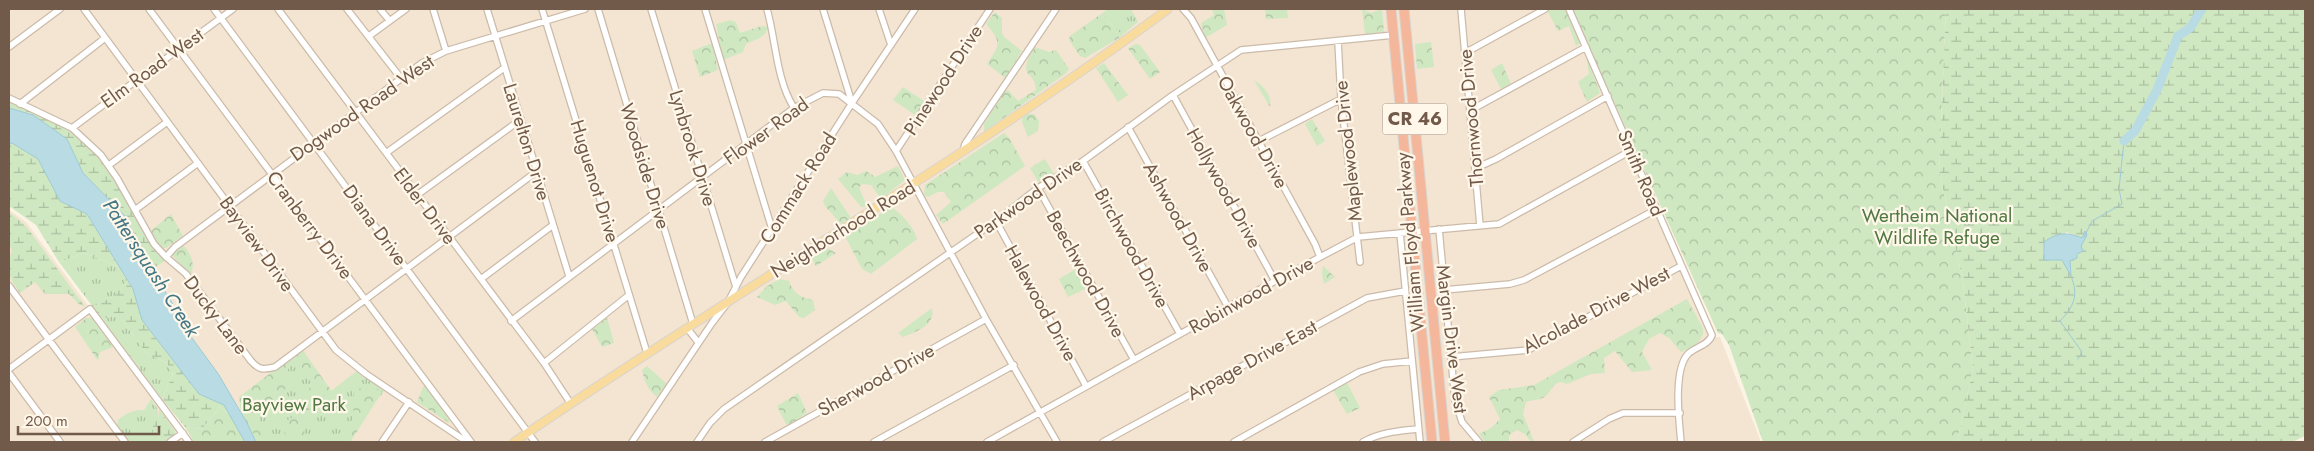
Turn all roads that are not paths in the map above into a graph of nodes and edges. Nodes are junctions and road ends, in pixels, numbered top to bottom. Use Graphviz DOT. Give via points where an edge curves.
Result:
graph roads {
  1 [pos="60,9"];
  2 [pos="84,9"];
  3 [pos="149,9"];
  4 [pos="214,9"];
  5 [pos="233,9"];
  6 [pos="278,9"];
  7 [pos="347,9"];
  8 [pos="380,9"];
  9 [pos="406,9"];
  10 [pos="433,9"];
  11 [pos="487,9"];
  12 [pos="542,9"];
  13 [pos="585,9"];
  14 [pos="598,9"];
  15 [pos="651,9"];
  16 [pos="705,9"];
  17 [pos="767,9"];
  18 [pos="823,9"];
  19 [pos="880,9"];
  20 [pos="915,9"];
  21 [pos="990,9"];
  22 [pos="1056,9"];
  23 [pos="1168,9"];
  24 [pos="1183,9"];
  25 [pos="1391,9"];
  26 [pos="1404,9"];
  27 [pos="1461,9"];
  28 [pos="1545,9"];
  29 [pos="1569,9"];
  30 [pos="220,18"];
  31 [pos="389,20"];
  32 [pos="545,21"];
  33 [pos="1394,34"];
  34 [pos="369,36"];
  35 [pos="495,36"];
  36 [pos="105,38"];
  37 [pos="1338,41"];
  38 [pos="891,45"];
  39 [pos="9,47"];
  40 [pos="1586,47"];
  41 [pos="179,49"];
  42 [pos="446,51"];
  43 [pos="1465,52"];
  44 [pos="1217,67"];
  45 [pos="504,68"];
  46 [pos="400,77"];
  47 [pos="136,80"];
  48 [pos="1173,95"];
  49 [pos="1608,96"];
  50 [pos="9,98"];
  51 [pos="1341,99"];
  52 [pos="852,103"];
  53 [pos="20,104"];
  54 [pos="794,108"];
  55 [pos="1471,110"];
  56 [pos="355,111"];
  57 [pos="520,120"];
  58 [pos="167,122"];
  59 [pos="1128,127"];
  60 [pos="72,128"];
  61 [pos="1259,141"];
  62 [pos="314,142"];
  63 [pos="747,144"];
  64 [pos="1632,150"];
  65 [pos="896,151"];
  66 [pos="963,151"];
  67 [pos="386,153"];
  68 [pos="1083,161"];
  69 [pos="198,163"];
  70 [pos="109,165"];
  71 [pos="1476,168"];
  72 [pos="536,172"];
  73 [pos="272,173"];
  74 [pos="702,177"];
  75 [pos="913,185"];
  76 [pos="1038,188"];
  77 [pos="417,195"];
  78 [pos="229,206"];
  79 [pos="1657,209"];
  80 [pos="135,210"];
  81 [pos="658,210"];
  82 [pos="996,221"];
  83 [pos="553,225"];
  84 [pos="1480,226"];
  85 [pos="772,229"];
  86 [pos="1425,229"];
  87 [pos="1439,229"];
  88 [pos="1412,231"];
  89 [pos="1400,233"];
  90 [pos="448,237"];
  91 [pos="1358,237"];
  92 [pos="613,244"];
  93 [pos="952,251"];
  94 [pos="166,256"];
  95 [pos="1320,257"];
  96 [pos="1360,262"];
  97 [pos="1681,266"];
  98 [pos="407,268"];
  99 [pos="568,276"];
  100 [pos="481,279"];
  101 [pos="1275,281"];
  102 [pos="9,286"];
  103 [pos="736,287"];
  104 [pos="1444,290"];
  105 [pos="1405,291"];
  106 [pos="629,296"];
  107 [pos="365,299"];
  108 [pos="728,302"];
  109 [pos="1228,307"];
  110 [pos="986,319"];
  111 [pos="511,321"];
  112 [pos="690,326"];
  113 [pos="322,330"];
  114 [pos="1180,334"];
  115 [pos="48,340"];
  116 [pos="698,342"];
  117 [pos="648,353"];
  118 [pos="1451,357"];
  119 [pos="1134,360"];
  120 [pos="1412,361"];
  121 [pos="544,363"];
  122 [pos="1014,365"];
  123 [pos="9,371"];
  124 [pos="1086,386"];
  125 [pos="409,402"];
  126 [pos="571,404"];
  127 [pos="1040,413"];
  128 [pos="1680,413"];
  129 [pos="1418,429"];
  130 [pos="529,432"];
  131 [pos="183,433"];
  132 [pos="60,442"];
  133 [pos="125,442"];
  134 [pos="170,442"];
  135 [pos="189,442"];
  136 [pos="382,442"];
  137 [pos="469,442"];
  138 [pos="514,442"];
  139 [pos="535,442"];
  140 [pos="632,442"];
  141 [pos="697,442"];
  142 [pos="765,442"];
  143 [pos="874,442"];
  144 [pos="987,442"];
  145 [pos="1057,442"];
  146 [pos="1103,442"];
  147 [pos="1234,442"];
  148 [pos="1363,442"];
  149 [pos="1420,442"];
  150 [pos="1432,442"];
  151 [pos="1445,442"];
  152 [pos="1479,442"];
  153 [pos="1573,442"];
  154 [pos="1681,442"];
  1 -- 39 [label="street"];
  2 -- 36 [label="street, Bayview Drive"];
  3 -- 41 [label="street, Cranberry Drive"];
  4 -- 30 [label="street, Diana Drive"];
  5 -- 30 [label="street, Elm Road West"];
  6 -- 56 [label="street, Elder Drive"];
  7 -- 34 [label="street"];
  8 -- 31 [label="street"];
  9 -- 31 [label="street"];
  10 -- 42 [label="street"];
  11 -- 35 [label="street, Laurelton Drive"];
  12 -- 32 [label="street, Huguenot Drive"];
  13 -- 32 [label="street, Dogwood Road West"];
  14 -- 81 [label="street, Woodside Drive"];
  15 -- 74 [label="street, Lynbrook Drive"];
  16 -- 63 [label="street"];
  17 -- 54 [label="street" via="784,85"];
  18 -- 52 [label="street"];
  19 -- 38 [label="street"];
  20 -- 38 [label="street, Commack Road"];
  21 -- 65 [label="street, Pinewood Drive"];
  22 -- 66 [label="street"];
  23 -- 66 [label="main road, Neighborhood Road"];
  24 -- 44 [label="street, Oakwood Drive"];
  25 -- 33 [label="highway, William Floyd Parkway / CR 46"];
  26 -- 86 [label="highway, William Floyd Parkway / CR 46"];
  27 -- 43 [label="street, Thornwood Drive"];
  28 -- 43 [label="street"];
  29 -- 40 [label="street, Smith Road"];
  30 -- 41 [label="street, Elm Road West"];
  30 -- 62 [label="street, Diana Drive"];
  31 -- 34 [label="street"];
  32 -- 35 [label="street, Dogwood Road West"];
  32 -- 92 [label="street, Huguenot Drive"];
  33 -- 37 [label="street, Parkwood Drive"];
  33 -- 88 [label="highway, William Floyd Parkway / CR 46"];
  34 -- 46 [label="street"];
  35 -- 42 [label="street, Dogwood Road West"];
  35 -- 45 [label="street, Laurelton Drive"];
  36 -- 47 [label="street, Bayview Drive"];
  36 -- 53 [label="street"];
  37 -- 44 [label="street, Parkwood Drive" via="1241,50"];
  37 -- 51 [label="street, Maplewood Drive"];
  38 -- 52 [label="street, Commack Road"];
  40 -- 49 [label="street, Smith Road"];
  40 -- 55 [label="street"];
  41 -- 47 [label="street, Elm Road West"];
  41 -- 73 [label="street, Cranberry Drive"];
  42 -- 46 [label="street, Dogwood Road West"];
  43 -- 55 [label="street, Thornwood Drive"];
  44 -- 48 [label="street, Parkwood Drive"];
  44 -- 61 [label="street, Oakwood Drive"];
  45 -- 57 [label="street, Laurelton Drive"];
  45 -- 67 [label="street"];
  46 -- 56 [label="street, Dogwood Road West"];
  47 -- 58 [label="street, Bayview Drive"];
  47 -- 60 [label="street, Elm Road West"];
  48 -- 59 [label="street, Parkwood Drive"];
  48 -- 101 [label="street, Hollywood Drive"];
  49 -- 64 [label="street, Smith Road"];
  49 -- 71 [label="street"];
  50 -- 53 [label="street"];
  51 -- 61 [label="street"];
  51 -- 91 [label="street, Maplewood Drive"];
  52 -- 54 [label="street, Flower Road" via="839,94 823,94"];
  52 -- 65 [label="street, Flower Road" via="878,124"];
  52 -- 85 [label="street, Commack Road"];
  53 -- 60 [label="street"];
  54 -- 63 [label="street, Flower Road"];
  55 -- 71 [label="street, Thornwood Drive"];
  56 -- 62 [label="street, Dogwood Road West"];
  56 -- 67 [label="street, Elder Drive"];
  57 -- 72 [label="street, Laurelton Drive"];
  57 -- 77 [label="street"];
  58 -- 69 [label="street, Bayview Drive"];
  58 -- 70 [label="street"];
  59 -- 68 [label="street, Parkwood Drive"];
  59 -- 109 [label="street, Ashwood Drive"];
  60 -- 70 [label="street, Ducky Lane"];
  61 -- 95 [label="street, Oakwood Drive"];
  62 -- 73 [label="street, Dogwood Road West"];
  62 -- 98 [label="street, Diana Drive"];
  63 -- 74 [label="street, Flower Road"];
  63 -- 85 [label="street"];
  64 -- 79 [label="street, Smith Road"];
  64 -- 84 [label="street, Robinwood Drive" via="1498,224"];
  65 -- 75 [label="street, Flower Road"];
  66 -- 75 [label="main road, Neighborhood Road"];
  67 -- 77 [label="street, Elder Drive"];
  68 -- 76 [label="street, Parkwood Drive"];
  68 -- 114 [label="street, Birchwood Drive"];
  69 -- 78 [label="street, Bayview Drive"];
  69 -- 80 [label="street"];
  70 -- 80 [label="street, Ducky Lane"];
  71 -- 84 [label="street, Thornwood Drive"];
  72 -- 83 [label="street, Laurelton Drive"];
  72 -- 90 [label="street"];
  73 -- 78 [label="street, Dogwood Road West"];
  73 -- 107 [label="street, Cranberry Drive"];
  74 -- 81 [label="street, Flower Road"];
  74 -- 103 [label="street, Lynbrook Drive"];
  75 -- 93 [label="street, Flower Road"];
  75 -- 108 [label="main road, Neighborhood Road"];
  76 -- 82 [label="street, Parkwood Drive"];
  76 -- 119 [label="street, Beechwood Drive"];
  77 -- 90 [label="street, Elder Drive"];
  78 -- 94 [label="street, Dogwood Road West"];
  78 -- 113 [label="street, Bayview Drive"];
  79 -- 97 [label="street, Smith Road"];
  79 -- 104 [label="street" via="1524,280"];
  80 -- 94 [label="street, Ducky Lane" via="154,244"];
  81 -- 92 [label="street, Flower Road"];
  81 -- 112 [label="street, Woodside Drive"];
  82 -- 93 [label="street, Parkwood Drive"];
  82 -- 124 [label="street, Halewood Drive"];
  83 -- 99 [label="street, Laurelton Drive"];
  83 -- 100 [label="street"];
  84 -- 87 [label="street, Robinwood Drive"];
  85 -- 103 [label="street, Commack Road"];
  86 -- 87 [label="street, Robinwood Drive"];
  86 -- 88 [label="street, Robinwood Drive"];
  86 -- 151 [label="highway, William Floyd Parkway / CR 46"];
  87 -- 104 [label="street, Margin Drive West"];
  88 -- 89 [label="street, Robinwood Drive"];
  88 -- 150 [label="highway, William Floyd Parkway / CR 46"];
  89 -- 91 [label="street, Robinwood Drive"];
  89 -- 105 [label="street"];
  90 -- 98 [label="street"];
  90 -- 100 [label="street, Elder Drive"];
  91 -- 95 [label="street, Robinwood Drive"];
  91 -- 96 [label="street, Maplewood Drive"];
  92 -- 99 [label="street, Flower Road"];
  92 -- 106 [label="street, Huguenot Drive"];
  93 -- 110 [label="street, Flower Road"];
  93 -- 141 [label="street, Parkwood Drive" via="724,409"];
  94 -- 113 [label="street, Ducky Lane" via="186,274 257,368 274,367"];
  95 -- 101 [label="street, Robinwood Drive"];
  97 -- 118 [label="street, Alcolade Drive West" via="1528,350"];
  97 -- 128 [label="street, Smith Road" via="1710,328 1711,338 1688,354 1682,363"];
  98 -- 107 [label="street"];
  98 -- 130 [label="street, Diana Drive"];
  99 -- 111 [label="street, Flower Road"];
  100 -- 111 [label="street, Elder Drive"];
  101 -- 109 [label="street, Robinwood Drive"];
  102 -- 115 [label="street"];
  103 -- 108 [label="street, Commack Road"];
  104 -- 118 [label="street, Margin Drive West"];
  105 -- 120 [label="street"];
  105 -- 146 [label="street, Arpage Drive East" via="1367,298"];
  106 -- 117 [label="street, Huguenot Drive"];
  106 -- 121 [label="street"];
  107 -- 113 [label="street"];
  107 -- 137 [label="street, Cranberry Drive"];
  108 -- 112 [label="main road, Neighborhood Road"];
  108 -- 116 [label="street, Commack Road"];
  109 -- 114 [label="street, Robinwood Drive"];
  110 -- 122 [label="street, Flower Road"];
  110 -- 142 [label="street, Sherwood Drive"];
  111 -- 121 [label="street, Elder Drive"];
  112 -- 116 [label="street"];
  112 -- 117 [label="main road, Neighborhood Road"];
  113 -- 125 [label="street, Bayview Drive" via="342,356"];
  114 -- 119 [label="street, Robinwood Drive"];
  115 -- 123 [label="street"];
  115 -- 131 [label="street" via="90,309"];
  115 -- 133 [label="street"];
  116 -- 140 [label="street, Commack Road"];
  117 -- 126 [label="main road, Neighborhood Road"];
  118 -- 152 [label="street, Margin Drive West" via="1458,413 1467,430"];
  119 -- 124 [label="street, Robinwood Drive"];
  120 -- 129 [label="street"];
  120 -- 147 [label="street" via="1383,364 1359,372"];
  121 -- 126 [label="street, Elder Drive"];
  122 -- 127 [label="street, Flower Road"];
  122 -- 143 [label="street"];
  123 -- 132 [label="street"];
  124 -- 127 [label="street, Robinwood Drive"];
  125 -- 136 [label="street"];
  125 -- 137 [label="street, Bayview Drive"];
  126 -- 130 [label="main road, Neighborhood Road"];
  127 -- 144 [label="street, Robinwood Drive"];
  127 -- 145 [label="street, Flower Road"];
  128 -- 153 [label="street" via="1623,414"];
  128 -- 154 [label="street"];
  129 -- 148 [label="street" via="1374,436"];
  129 -- 149 [label="street"];
  130 -- 138 [label="main road, Neighborhood Road"];
  130 -- 139 [label="street, Diana Drive"];
  131 -- 134 [label="street"];
  131 -- 135 [label="street"];
}
